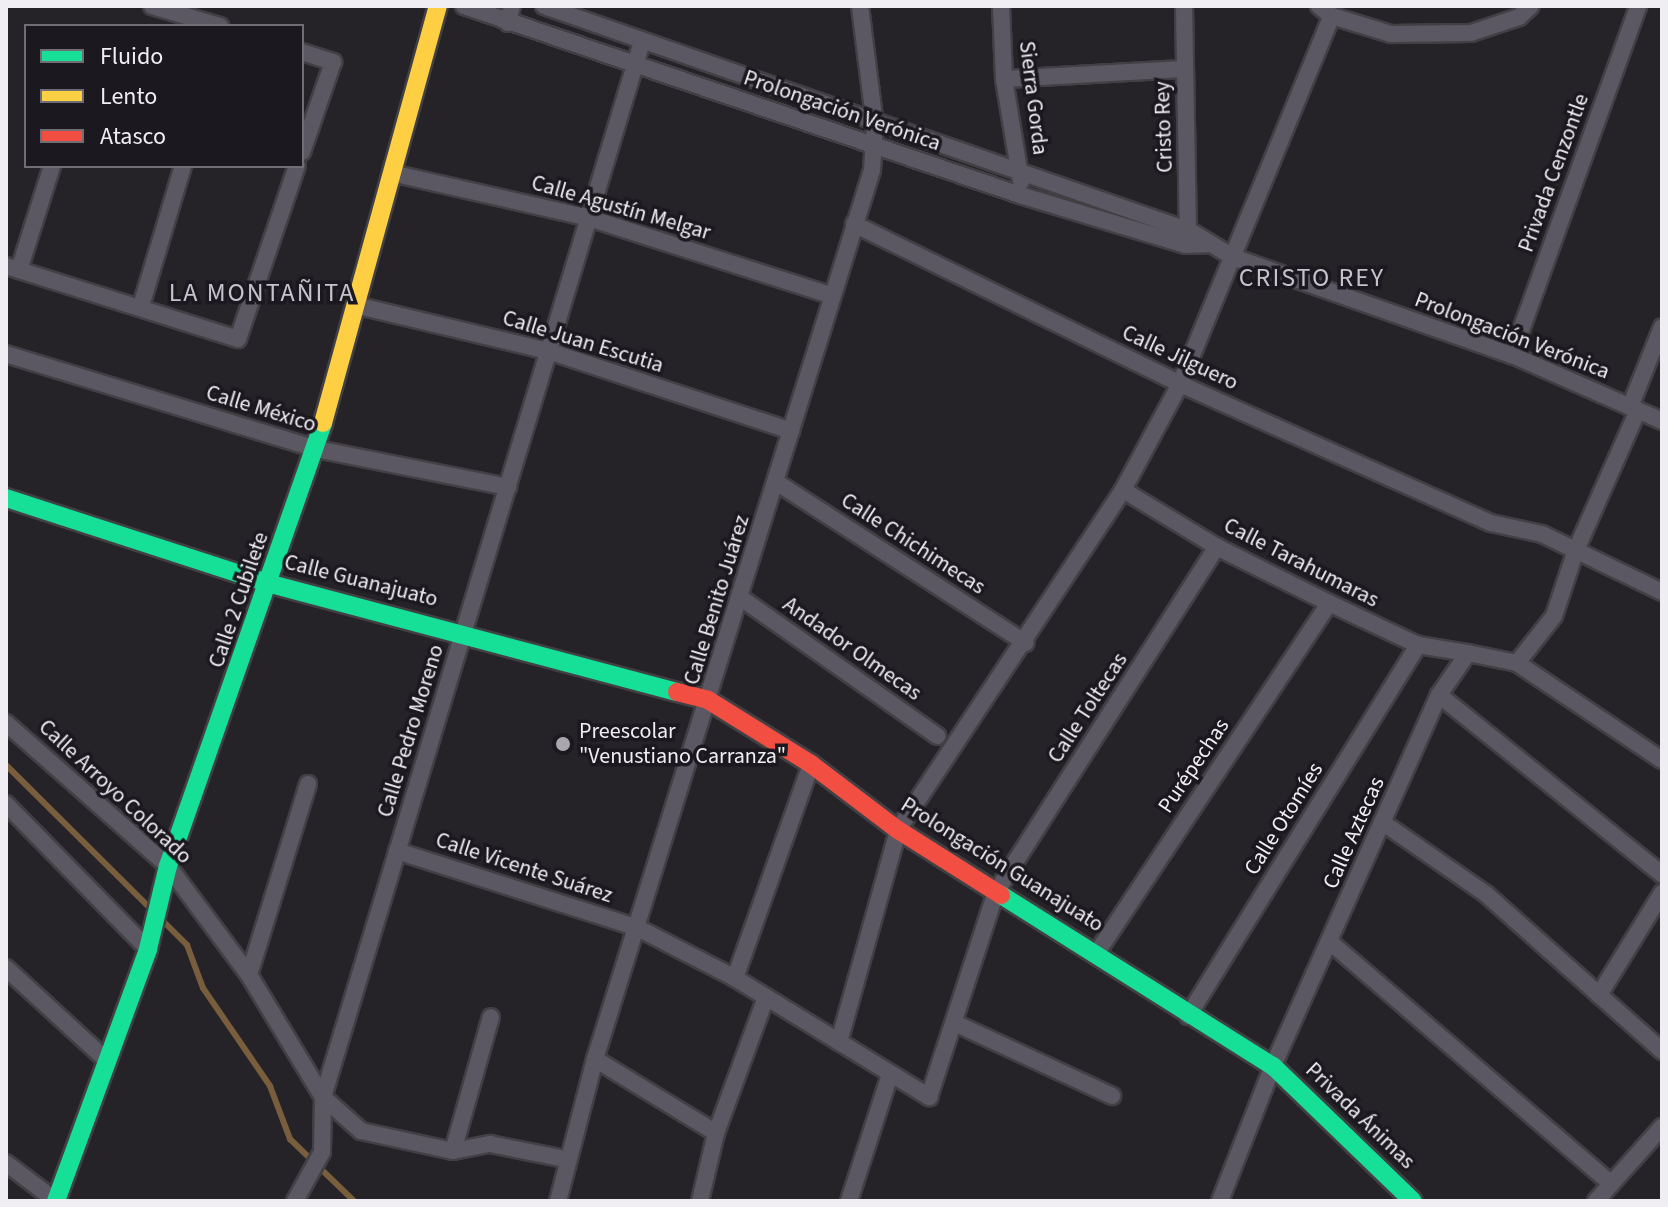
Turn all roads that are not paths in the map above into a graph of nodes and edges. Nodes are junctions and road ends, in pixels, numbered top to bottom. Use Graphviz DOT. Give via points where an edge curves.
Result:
graph roads {
  1 [pos="152,6"];
  2 [pos="438,6"];
  3 [pos="464,6"];
  4 [pos="512,6"];
  5 [pos="544,6"];
  6 [pos="860,6"];
  7 [pos="1001,6"];
  8 [pos="1184,6"];
  9 [pos="1531,6"];
  10 [pos="1638,6"];
  11 [pos="1326,11"];
  12 [pos="508,23"];
  13 [pos="213,24"];
  14 [pos="642,42"];
  15 [pos="304,53"];
  16 [pos="635,64"];
  17 [pos="1184,69"];
  18 [pos="1004,79"];
  19 [pos="875,125"];
  20 [pos="875,145"];
  21 [pos="304,146"];
  22 [pos="51,168"];
  23 [pos="182,168"];
  24 [pos="296,168"];
  25 [pos="396,174"];
  26 [pos="1021,176"];
  27 [pos="1020,195"];
  28 [pos="586,217"];
  29 [pos="854,224"];
  30 [pos="1188,238"];
  31 [pos="1233,257"];
  32 [pos="13,268"];
  33 [pos="830,295"];
  34 [pos="141,306"];
  35 [pos="359,306"];
  36 [pos="1662,327"];
  37 [pos="548,351"];
  38 [pos="6,354"];
  39 [pos="1512,355"];
  40 [pos="1180,384"];
  41 [pos="1634,408"];
  42 [pos="1662,421"];
  43 [pos="791,431"];
  44 [pos="316,449"];
  45 [pos="776,482"];
  46 [pos="508,487"];
  47 [pos="1123,490"];
  48 [pos="6,498"];
  49 [pos="1217,547"];
  50 [pos="1576,550"];
  51 [pos="271,584"];
  52 [pos="1662,592"];
  53 [pos="741,598"];
  54 [pos="1329,603"];
  55 [pos="465,632"];
  56 [pos="1026,643"];
  57 [pos="1418,645"];
  58 [pos="1468,653"];
  59 [pos="1517,663"];
  60 [pos="1439,695"];
  61 [pos="708,700"];
  62 [pos="6,723"];
  63 [pos="937,736"];
  64 [pos="1662,760"];
  65 [pos="811,764"];
  66 [pos="308,784"];
  67 [pos="6,804"];
  68 [pos="1382,822"];
  69 [pos="898,830"];
  70 [pos="397,851"];
  71 [pos="168,866"];
  72 [pos="1662,874"];
  73 [pos="996,892"];
  74 [pos="1662,893"];
  75 [pos="638,928"];
  76 [pos="150,940"];
  77 [pos="1330,942"];
  78 [pos="1096,954"];
  79 [pos="6,968"];
  80 [pos="249,975"];
  81 [pos="735,978"];
  82 [pos="1599,995"];
  83 [pos="766,997"];
  84 [pos="1188,1016"];
  85 [pos="491,1017"];
  86 [pos="957,1024"];
  87 [pos="839,1042"];
  88 [pos="1662,1051"];
  89 [pos="595,1059"];
  90 [pos="107,1061"];
  91 [pos="1273,1066"];
  92 [pos="890,1075"];
  93 [pos="1112,1096"];
  94 [pos="323,1097"];
  95 [pos="1662,1127"];
  96 [pos="716,1133"];
  97 [pos="453,1151"];
  98 [pos="565,1159"];
  99 [pos="6,1163"];
  100 [pos="1611,1184"];
  101 [pos="56,1201"];
  102 [pos="296,1201"];
  103 [pos="558,1201"];
  104 [pos="700,1201"];
  105 [pos="849,1201"];
  106 [pos="1220,1201"];
  107 [pos="1413,1201"];
  108 [pos="1596,1201"];
  1 -- 13 [label="street"];
  2 -- 25 [label="street, Calle 2 Cubilete"];
  3 -- 12 [label="street, Prolongación Verónica"];
  4 -- 12 [label="street"];
  5 -- 14 [label="street, Prolongación Verónica"];
  6 -- 19 [label="street, Calle Benito Juárez"];
  7 -- 18 [label="street, Sierra Gorda"];
  8 -- 17 [label="street, Cristo Rey"];
  9 -- 11 [label="street" via="1519,17 1471,33 1391,34"];
  10 -- 39 [label="street, Privada Cenzontle"];
  11 -- 31 [label="street"];
  12 -- 16 [label="street, Prolongación Verónica"];
  14 -- 16 [label="street, Calle Pedro Moreno"];
  14 -- 19 [label="street, Prolongación Verónica"];
  15 -- 21 [label="street" via="333,62"];
  16 -- 20 [label="street, Prolongación Verónica"];
  16 -- 28 [label="street, Calle Pedro Moreno"];
  17 -- 18 [label="street"];
  17 -- 30 [label="street, Cristo Rey"];
  18 -- 26 [label="street, Sierra Gorda"];
  19 -- 20 [label="street, Calle Benito Juárez"];
  19 -- 26 [label="street, Prolongación Verónica"];
  20 -- 27 [label="street, Prolongación Verónica"];
  20 -- 29 [label="street, Calle Benito Juárez"];
  22 -- 32 [label="street"];
  23 -- 34 [label="street"];
  24 -- 34 [label="street" via="238,339"];
  25 -- 28 [label="street, Calle Agustín Melgar"];
  25 -- 35 [label="street, Calle 2 Cubilete"];
  26 -- 27 [label="street, Sierra Gorda"];
  26 -- 30 [label="street, Prolongación Verónica"];
  27 -- 30 [label="street, Prolongación Verónica"];
  28 -- 33 [label="street, Calle Agustín Melgar"];
  28 -- 37 [label="street, Calle Pedro Moreno"];
  29 -- 33 [label="street, Calle Benito Juárez"];
  29 -- 40 [label="street, Calle Jilguero"];
  30 -- 31 [label="street, Prolongación Verónica"];
  31 -- 39 [label="street, Prolongación Verónica"];
  31 -- 40 [label="street"];
  32 -- 34 [label="street"];
  33 -- 43 [label="street, Calle Benito Juárez"];
  35 -- 37 [label="street, Calle Juan Escutia"];
  35 -- 44 [label="street, Calle 2 Cubilete"];
  36 -- 41 [label="street"];
  37 -- 43 [label="street, Calle Juan Escutia"];
  37 -- 46 [label="street, Calle Pedro Moreno"];
  38 -- 44 [label="street, Calle México"];
  39 -- 41 [label="street, Prolongación Verónica"];
  40 -- 47 [label="street"];
  40 -- 50 [label="street, Calle Jilguero" via="1491,523 1542,534"];
  41 -- 42 [label="street, Prolongación Verónica"];
  41 -- 50 [label="street"];
  43 -- 45 [label="street, Calle Benito Juárez"];
  44 -- 46 [label="street, Calle México"];
  44 -- 51 [label="street, Calle 2 Cubilete"];
  45 -- 53 [label="street, Calle Benito Juárez"];
  45 -- 56 [label="street, Calle Chichimecas"];
  46 -- 55 [label="street, Calle Pedro Moreno"];
  47 -- 49 [label="street, Calle Tarahumaras"];
  47 -- 56 [label="street"];
  48 -- 51 [label="street, Calle Guanajuato"];
  49 -- 54 [label="street, Calle Tarahumaras"];
  49 -- 73 [label="street, Calle Toltecas"];
  50 -- 52 [label="street"];
  50 -- 59 [label="street" via="1554,616"];
  51 -- 55 [label="street, Calle Guanajuato"];
  51 -- 71 [label="street, Calle 2 Cubilete"];
  53 -- 61 [label="street, Calle Benito Juárez"];
  53 -- 63 [label="street, Andador Olmecas"];
  54 -- 57 [label="street, Calle Tarahumaras"];
  54 -- 78 [label="street, Purépechas"];
  55 -- 61 [label="street, Calle Guanajuato"];
  55 -- 70 [label="street, Calle Pedro Moreno"];
  56 -- 69 [label="street"];
  57 -- 58 [label="street, Calle Tarahumaras"];
  57 -- 84 [label="street, Calle Otomíes"];
  58 -- 59 [label="street"];
  58 -- 60 [label="street, Calle Aztecas"];
  59 -- 64 [label="street"];
  60 -- 68 [label="street, Calle Aztecas"];
  60 -- 72 [label="street"];
  61 -- 65 [label="street, Prolongación Guanajuato"];
  61 -- 75 [label="street, Calle Benito Juárez"];
  62 -- 71 [label="street, Calle Arroyo Colorado"];
  65 -- 69 [label="street, Prolongación Guanajuato"];
  65 -- 81 [label="street"];
  66 -- 80 [label="street"];
  67 -- 76 [label="street"];
  68 -- 77 [label="street, Calle Aztecas"];
  68 -- 82 [label="street" via="1486,894"];
  69 -- 73 [label="street, Prolongación Guanajuato"];
  69 -- 87 [label="street"];
  70 -- 75 [label="street, Calle Vicente Suárez"];
  70 -- 94 [label="street, Calle Pedro Moreno"];
  71 -- 76 [label="street, Calle 2 Cubilete"];
  71 -- 80 [label="street, Calle Arroyo Colorado"];
  73 -- 78 [label="street, Prolongación Guanajuato"];
  73 -- 86 [label="street, Calle Toltecas"];
  74 -- 82 [label="street"];
  75 -- 81 [label="street, Calle Vicente Suárez"];
  75 -- 89 [label="street, Calle Benito Juárez"];
  76 -- 90 [label="street, Calle 2 Cubilete"];
  77 -- 91 [label="street, Calle Aztecas"];
  77 -- 100 [label="street"];
  78 -- 84 [label="street, Prolongación Guanajuato"];
  79 -- 90 [label="street"];
  80 -- 94 [label="street, Calle Arroyo Colorado"];
  81 -- 83 [label="street, Calle Vicente Suárez"];
  82 -- 88 [label="street"];
  83 -- 87 [label="street, Calle Vicente Suárez"];
  83 -- 96 [label="street"];
  84 -- 91 [label="street, Prolongación Guanajuato"];
  85 -- 97 [label="street"];
  86 -- 92 [label="street, Calle Toltecas" via="929,1097"];
  86 -- 93 [label="street"];
  87 -- 92 [label="street, Calle Vicente Suárez"];
  89 -- 96 [label="street"];
  89 -- 98 [label="street, Calle Benito Juárez"];
  90 -- 101 [label="street, Calle 2 Cubilete"];
  91 -- 106 [label="street, Calle Aztecas"];
  91 -- 107 [label="street, Privada Ánimas"];
  92 -- 105 [label="street"];
  94 -- 97 [label="street, Calle Arroyo Colorado" via="361,1131"];
  94 -- 102 [label="street, Calle Pedro Moreno" via="322,1152"];
  95 -- 100 [label="street"];
  96 -- 104 [label="street"];
  97 -- 98 [label="street" via="490,1144"];
  98 -- 103 [label="street, Calle Benito Juárez"];
  99 -- 101 [label="street"];
  100 -- 108 [label="street"];
}
